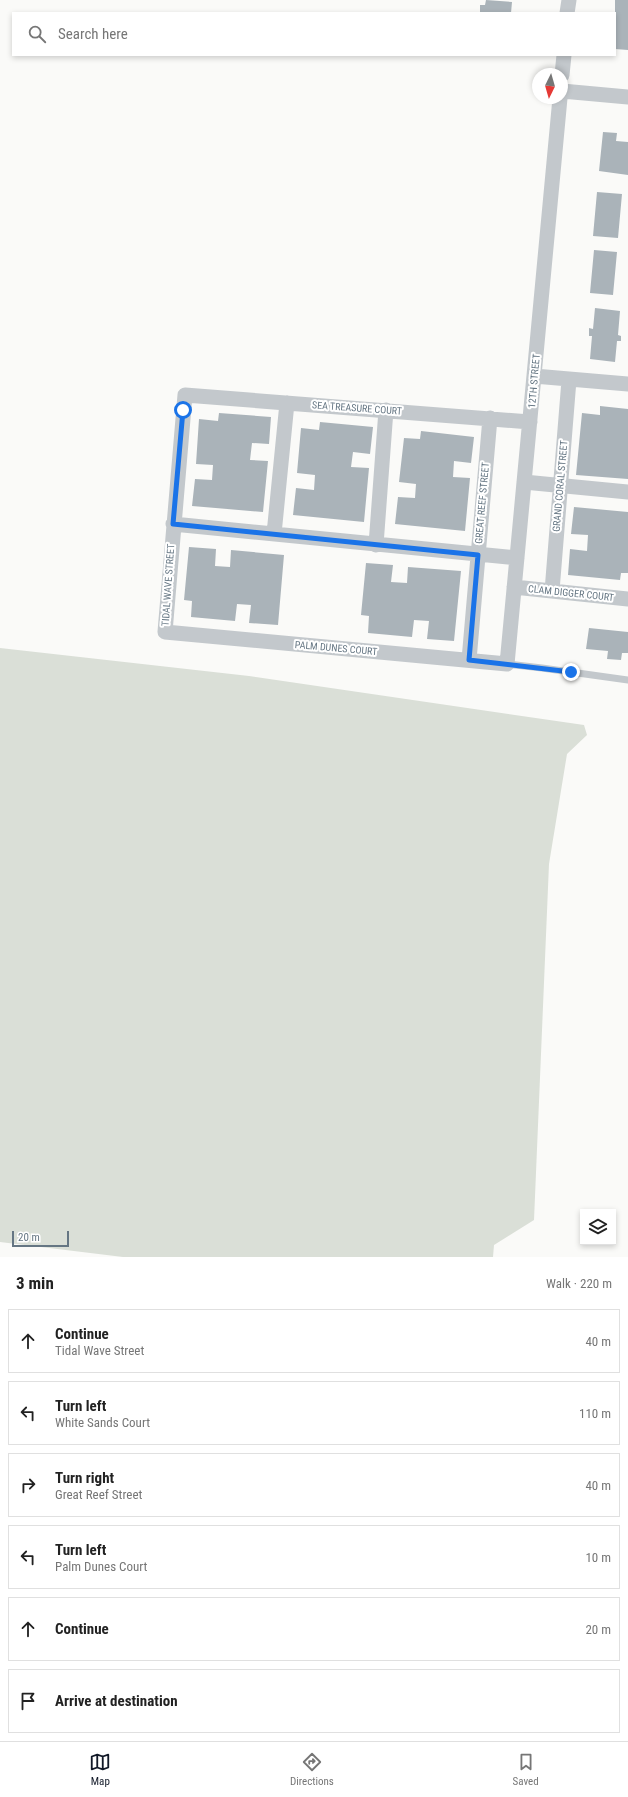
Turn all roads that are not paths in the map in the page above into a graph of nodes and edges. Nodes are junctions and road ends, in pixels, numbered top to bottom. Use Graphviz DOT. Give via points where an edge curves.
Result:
graph roads {
  1 [pos="569,0"];
  2 [pos="568,12"];
  3 [pos="564,56"];
  4 [pos="563,68"];
  5 [pos="568,92"];
  6 [pos="628,97"];
  7 [pos="559,104"];
  8 [pos="534,376"];
  9 [pos="569,380"];
  10 [pos="628,384"];
  11 [pos="185,395"];
  12 [pos="287,404"];
  13 [pos="386,410"];
  14 [pos="490,418"];
  15 [pos="530,422"];
  16 [pos="524,482"];
  17 [pos="560,486"];
  18 [pos="628,492"];
  19 [pos="173,524"];
  20 [pos="274,534"];
  21 [pos="376,545"];
  22 [pos="478,555"];
  23 [pos="517,558"];
  24 [pos="514,587"];
  25 [pos="552,591"];
  26 [pos="628,598"];
  27 [pos="165,632"];
  28 [pos="469,660"];
  29 [pos="507,664"];
  30 [pos="628,680"];
  1 -- 2 [label="street"];
  3 -- 4 [label="street"];
  5 -- 6 [label="street"];
  7 -- 8 [label="street, 12TH STREET"];
  8 -- 9 [label="street"];
  8 -- 15 [label="street, 12TH STREET"];
  9 -- 10 [label="street"];
  9 -- 17 [label="street, GRAND CORAL STREET"];
  11 -- 12 [label="street, SEA TREASURE COURT"];
  11 -- 19 [label="street, TIDAL WAVE STREET"];
  12 -- 13 [label="street, SEA TREASURE COURT"];
  12 -- 20 [label="street"];
  13 -- 14 [label="street, SEA TREASURE COURT"];
  13 -- 21 [label="street"];
  14 -- 15 [label="street, SEA TREASURE COURT"];
  14 -- 22 [label="street, GREAT REEF STREET"];
  15 -- 16 [label="street, 12TH STREET"];
  16 -- 17 [label="street"];
  16 -- 23 [label="street, 12TH STREET"];
  17 -- 18 [label="street"];
  17 -- 25 [label="street, GRAND CORAL STREET"];
  19 -- 20 [label="street"];
  19 -- 27 [label="street, TIDAL WAVE STREET"];
  20 -- 21 [label="street"];
  21 -- 22 [label="street"];
  22 -- 23 [label="street"];
  22 -- 28 [label="street, GREAT REEF STREET"];
  23 -- 24 [label="street, 12TH STREET"];
  24 -- 25 [label="street, CLAM DIGGER COURT"];
  24 -- 29 [label="street, 12TH STREET"];
  25 -- 26 [label="street, CLAM DIGGER COURT"];
  27 -- 28 [label="street, PALM DUNES COURT"];
  28 -- 29 [label="street, PALM DUNES COURT"];
  29 -- 30 [label="lane"];
}
